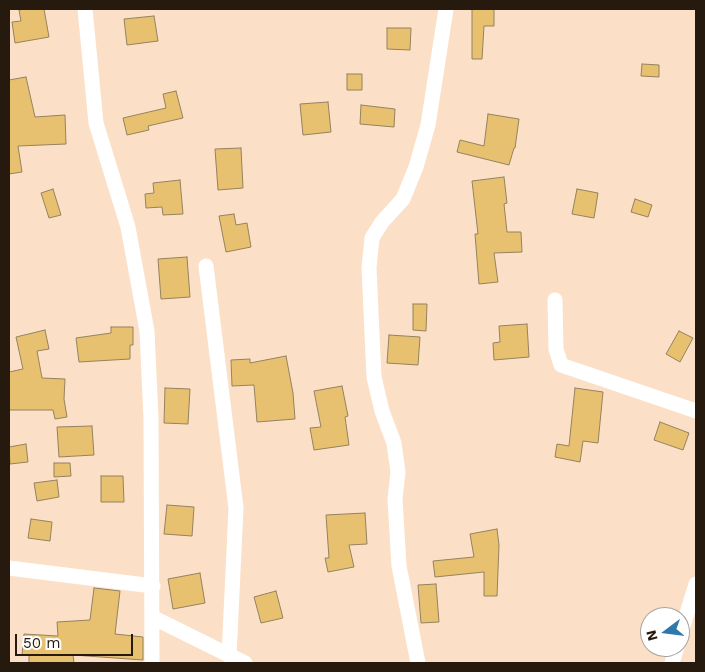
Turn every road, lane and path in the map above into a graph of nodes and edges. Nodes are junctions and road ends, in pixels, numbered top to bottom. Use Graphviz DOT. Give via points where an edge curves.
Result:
graph roads {
  1 [pos="84,9"];
  2 [pos="446,9"];
  3 [pos="206,266"];
  4 [pos="555,300"];
  5 [pos="696,411"];
  6 [pos="9,568"];
  7 [pos="696,584"];
  8 [pos="152,586"];
  9 [pos="689,607"];
  10 [pos="152,617"];
  11 [pos="229,656"];
  12 [pos="152,663"];
  13 [pos="245,663"];
  14 [pos="418,663"];
  1 -- 8 [label="street" via="96,123 128,227 148,331 152,418"];
  2 -- 14 [label="street" via="428,125 416,167 403,199 372,238 369,268 374,377 395,452 398,472 394,499 399,566"];
  3 -- 11 [label="street" via="236,508"];
  4 -- 5 [label="street" via="556,349 562,365"];
  6 -- 8 [label="street"];
  7 -- 9 [label="street"];
  8 -- 10 [label="street"];
  10 -- 11 [label="street"];
  10 -- 12 [label="street"];
  11 -- 13 [label="street"];
}
